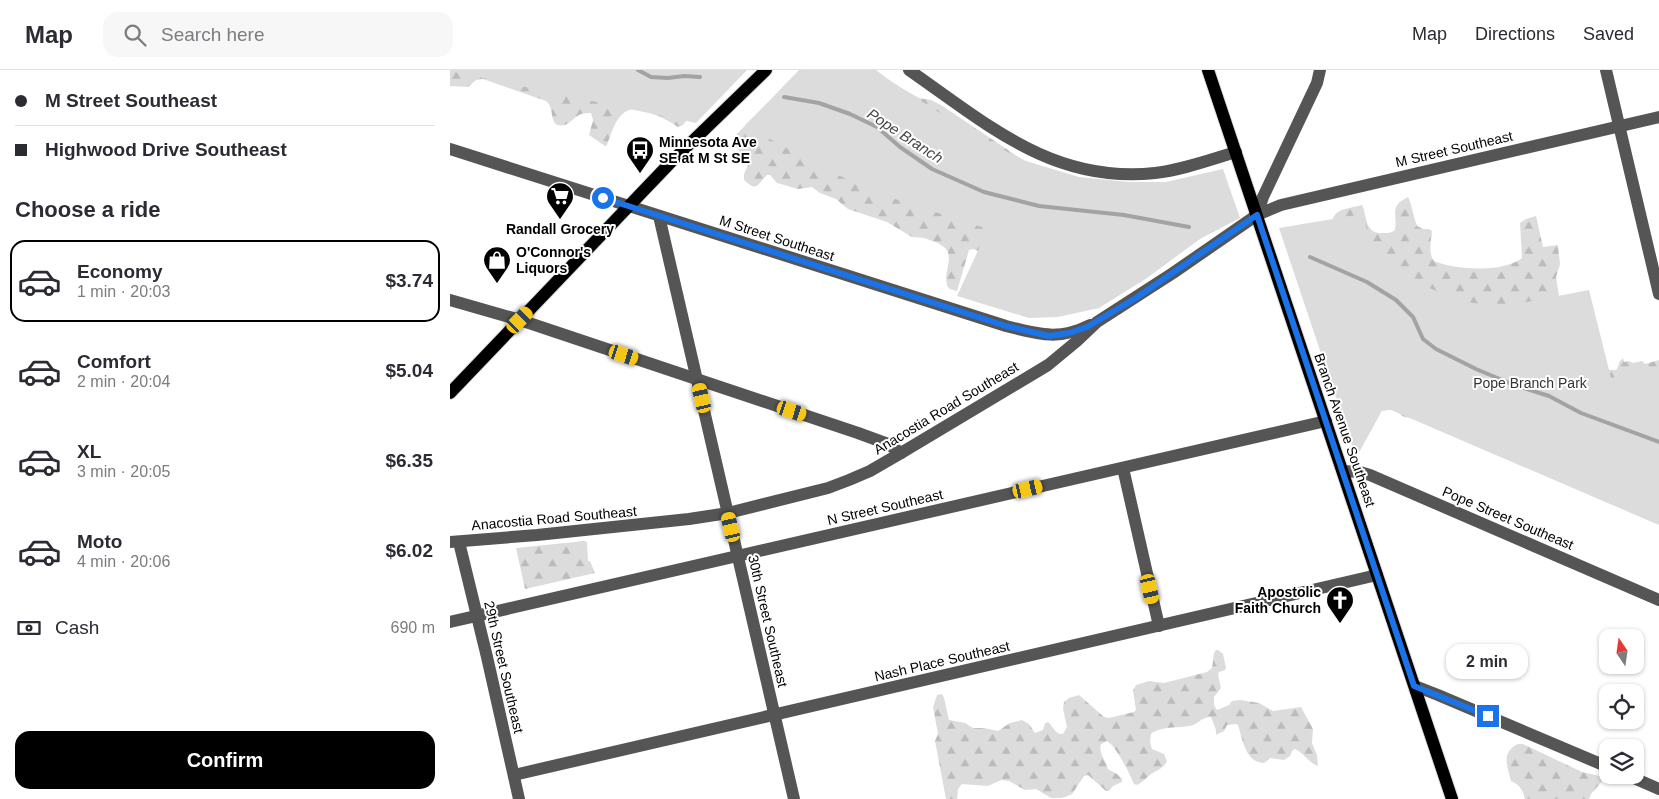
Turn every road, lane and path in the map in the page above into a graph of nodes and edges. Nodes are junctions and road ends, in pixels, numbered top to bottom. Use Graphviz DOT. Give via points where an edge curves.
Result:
graph roads {
  1 [pos="766,70"];
  2 [pos="909,70"];
  3 [pos="1208,70"];
  4 [pos="1320,70"];
  5 [pos="1606,70"];
  6 [pos="1659,117"];
  7 [pos="1619,126"];
  8 [pos="450,149"];
  9 [pos="1236,152"];
  10 [pos="630,206"];
  11 [pos="1257,215"];
  12 [pos="659,216"];
  13 [pos="1659,294"];
  14 [pos="450,300"];
  15 [pos="520,320"];
  16 [pos="1097,322"];
  17 [pos="697,379"];
  18 [pos="450,393"];
  19 [pos="1326,421"];
  20 [pos="901,453"];
  21 [pos="1123,468"];
  22 [pos="1343,471"];
  23 [pos="728,513"];
  24 [pos="454,542"];
  25 [pos="738,556"];
  26 [pos="1378,575"];
  27 [pos="1659,600"];
  28 [pos="478,616"];
  29 [pos="450,622"];
  30 [pos="1159,626"];
  31 [pos="1414,686"];
  32 [pos="774,715"];
  33 [pos="1599,763"];
  34 [pos="514,775"];
  35 [pos="1644,782"];
  36 [pos="1659,789"];
  37 [pos="519,799"];
  38 [pos="794,799"];
  39 [pos="1452,799"];
  1 -- 10 [label="main road"];
  2 -- 9 [label="street" via="1016,143 1075,167 1118,174 1157,173"];
  3 -- 9 [label="main road, Branch Avenue Southeast"];
  4 -- 11 [label="street"];
  5 -- 7 [label="street"];
  6 -- 7 [label="street, M Street Southeast"];
  7 -- 11 [label="street, M Street Southeast" via="1281,204"];
  7 -- 13 [label="street"];
  8 -- 10 [label="street, M Street Southeast"];
  9 -- 11 [label="main road, Branch Avenue Southeast"];
  10 -- 12 [label="street, M Street Southeast"];
  10 -- 15 [label="main road"];
  11 -- 16 [label="street, Anacostia Road Southeast"];
  11 -- 19 [label="main road, Branch Avenue Southeast"];
  12 -- 16 [label="street, M Street Southeast" via="1024,331 1059,335"];
  12 -- 17 [label="street, 30th Street Southeast"];
  14 -- 15 [label="street"];
  15 -- 17 [label="street"];
  15 -- 18 [label="main road"];
  16 -- 20 [label="street, Anacostia Road Southeast" via="1048,365"];
  17 -- 20 [label="street" via="876,439"];
  17 -- 23 [label="street, 30th Street Southeast"];
  19 -- 21 [label="street, N Street Southeast"];
  19 -- 22 [label="main road, Branch Avenue Southeast"];
  20 -- 23 [label="street, Anacostia Road Southeast" via="839,484"];
  21 -- 25 [label="street, N Street Southeast"];
  21 -- 30 [label="street"];
  22 -- 26 [label="main road, Branch Avenue Southeast"];
  22 -- 27 [label="street, Pope Street Southeast" via="1370,475"];
  23 -- 24 [label="street, Anacostia Road Southeast" via="653,524"];
  23 -- 25 [label="street, 30th Street Southeast"];
  24 -- 28 [label="street, 29th Street Southeast"];
  25 -- 28 [label="street, N Street Southeast"];
  25 -- 32 [label="street, 30th Street Southeast"];
  26 -- 30 [label="street, Nash Place Southeast"];
  26 -- 31 [label="main road, Branch Avenue Southeast"];
  28 -- 29 [label="street, N Street Southeast"];
  28 -- 34 [label="street, 29th Street Southeast"];
  30 -- 32 [label="street, Nash Place Southeast"];
  31 -- 33 [label="street"];
  31 -- 39 [label="main road, Branch Avenue Southeast"];
  32 -- 34 [label="street, Nash Place Southeast"];
  32 -- 38 [label="street, 30th Street Southeast"];
  34 -- 37 [label="street, 29th Street Southeast"];
  35 -- 36 [label="street"];
}
